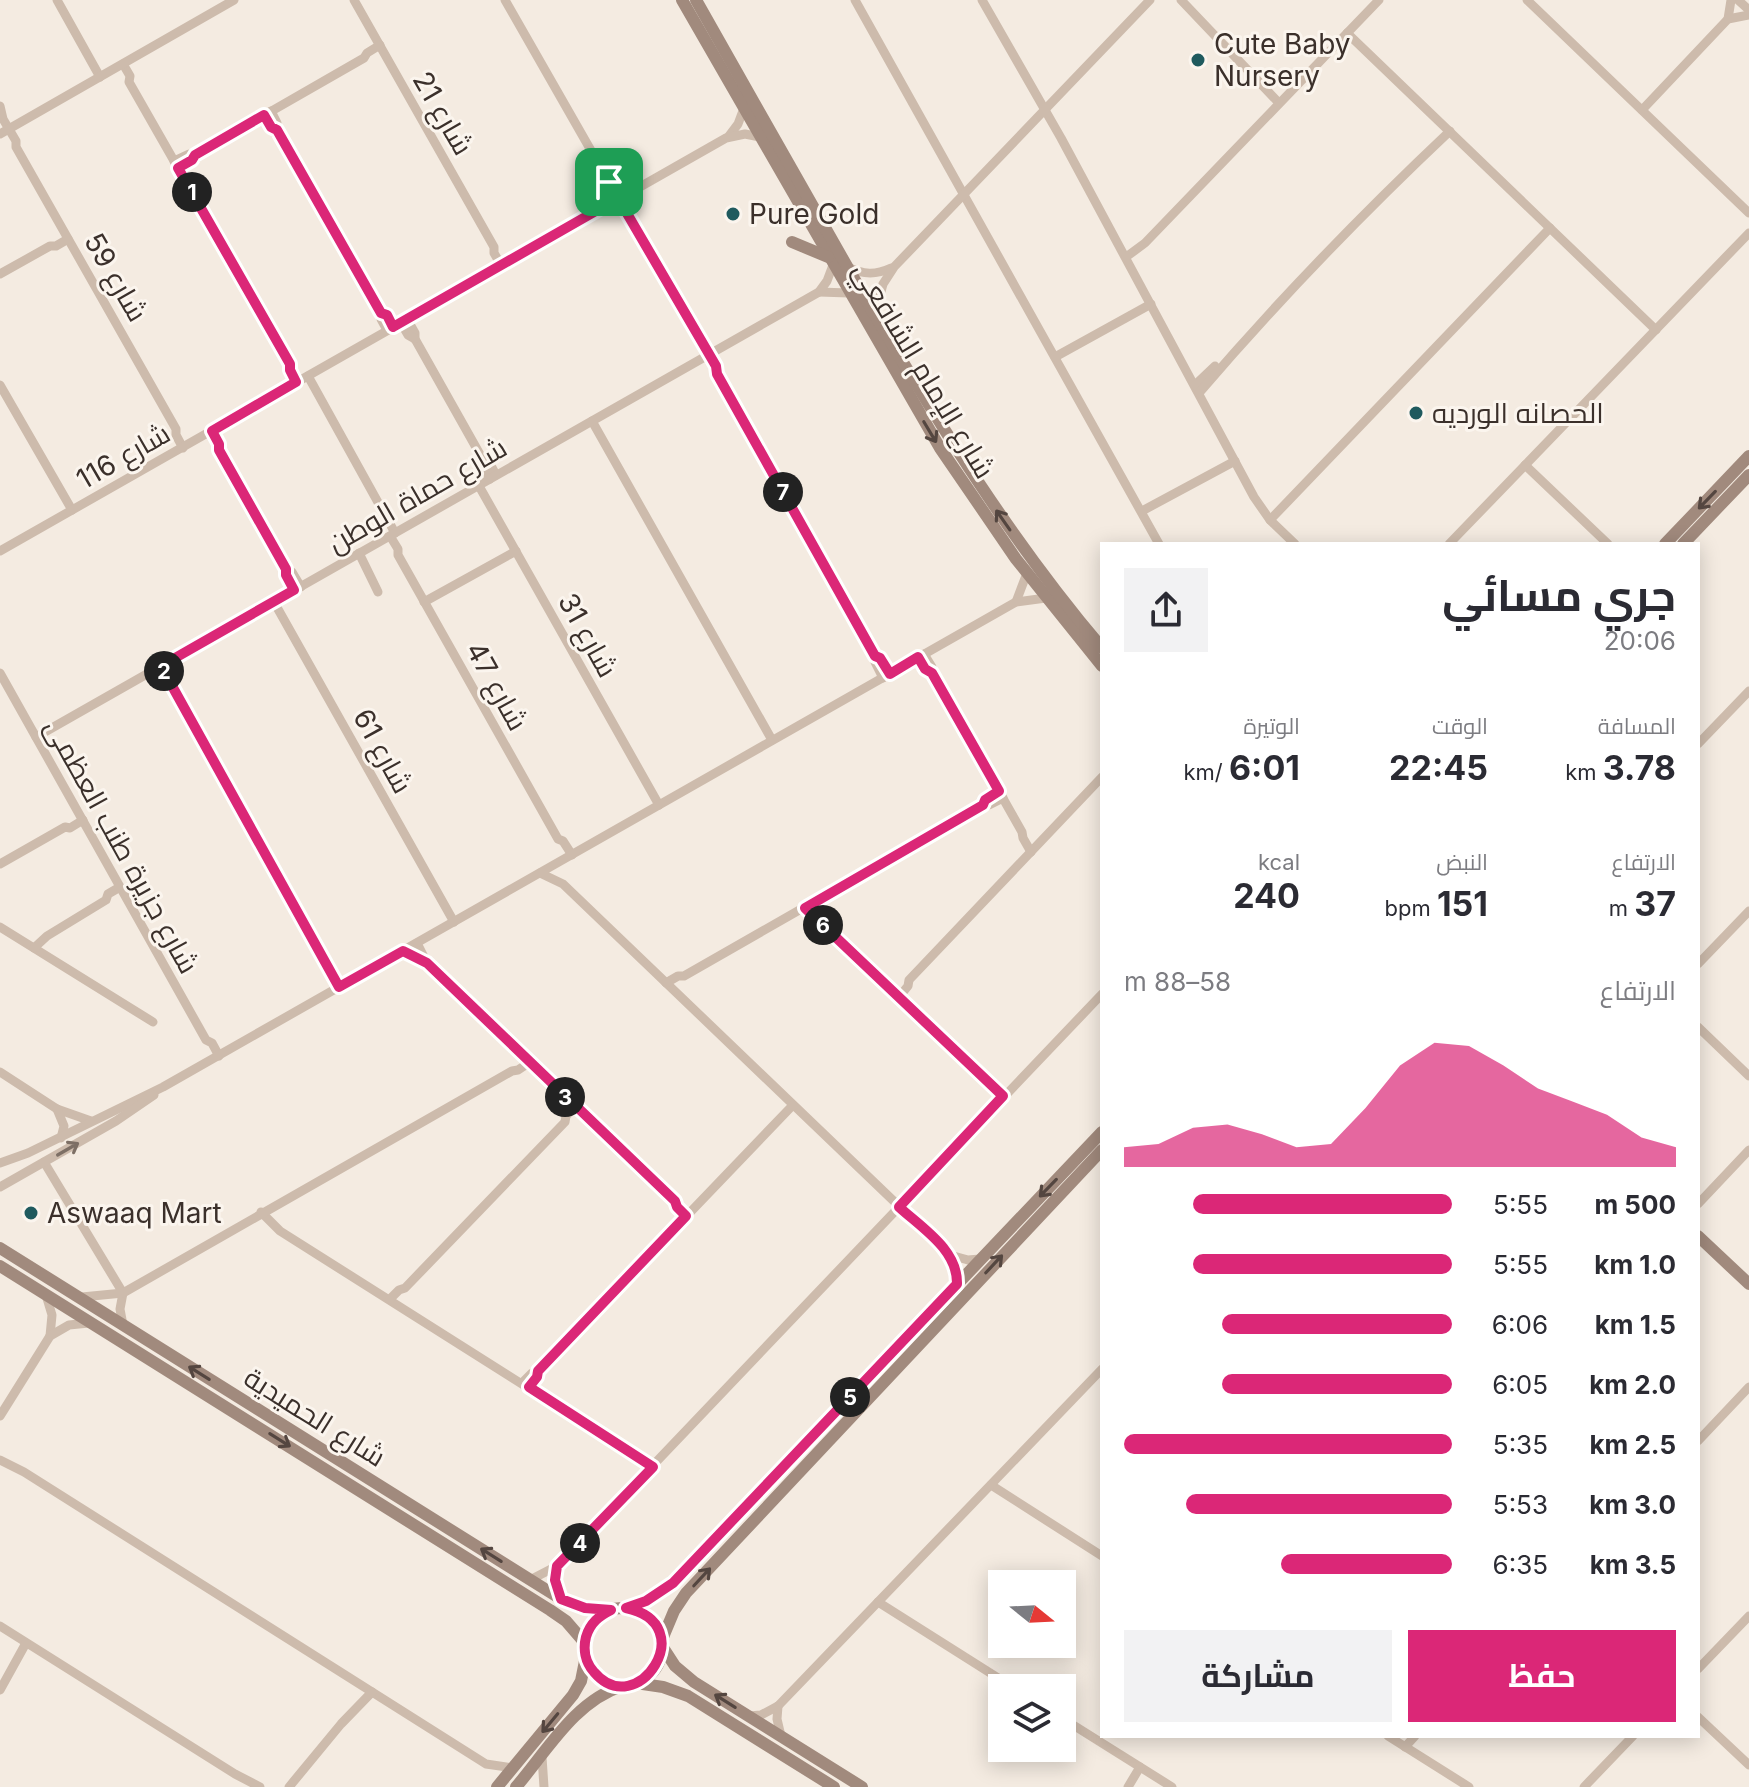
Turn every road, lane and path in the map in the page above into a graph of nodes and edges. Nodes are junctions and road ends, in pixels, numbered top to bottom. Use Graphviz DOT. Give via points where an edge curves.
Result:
graph roads {
  1 [pos="57,0"];
  2 [pos="234,0"];
  3 [pos="354,0"];
  4 [pos="505,0"];
  5 [pos="682,0"];
  6 [pos="696,0"];
  7 [pos="855,0"];
  8 [pos="982,0"];
  9 [pos="1150,0"];
  10 [pos="1173,0"];
  11 [pos="1181,0"];
  12 [pos="1379,0"];
  13 [pos="1527,0"];
  14 [pos="1731,0"];
  15 [pos="1738,0"];
  16 [pos="1749,13"];
  17 [pos="1728,19"];
  18 [pos="1202,23"];
  19 [pos="1347,33"];
  20 [pos="382,48"];
  21 [pos="119,65"];
  22 [pos="100,77"];
  23 [pos="1282,101"];
  24 [pos="1,108"];
  25 [pos="744,108"];
  26 [pos="1045,109"];
  27 [pos="1642,110"];
  28 [pos="268,113"];
  29 [pos="1447,129"];
  30 [pos="7,130"];
  31 [pos="760,137"];
  32 [pos="726,138"];
  33 [pos="176,165"];
  34 [pos="964,194"];
  35 [pos="618,198"];
  36 [pos="1749,213"];
  37 [pos="1550,228"];
  38 [pos="1749,233"];
  39 [pos="66,236"];
  40 [pos="792,242"];
  41 [pos="1126,257"];
  42 [pos="831,261"];
  43 [pos="504,264"];
  44 [pos="847,266"];
  45 [pos="894,267"];
  46 [pos="0,274"];
  47 [pos="819,292"];
  48 [pos="849,293"];
  49 [pos="1151,304"];
  50 [pos="875,314"];
  51 [pos="397,325"];
  52 [pos="1656,330"];
  53 [pos="707,356"];
  54 [pos="1055,357"];
  55 [pos="302,379"];
  56 [pos="0,385"];
  57 [pos="1197,389"];
  58 [pos="592,421"];
  59 [pos="209,433"];
  60 [pos="186,446"];
  61 [pos="1749,456"];
  62 [pos="1235,461"];
  63 [pos="1525,465"];
  64 [pos="1749,475"];
  65 [pos="493,477"];
  66 [pos="479,486"];
  67 [pos="72,510"];
  68 [pos="1142,511"];
  69 [pos="1270,520"];
  70 [pos="390,536"];
  71 [pos="1158,542"];
  72 [pos="1293,542"];
  73 [pos="1451,542"];
  74 [pos="1606,542"];
  75 [pos="1667,542"];
  76 [pos="1685,542"];
  77 [pos="0,551"];
  78 [pos="516,551"];
  79 [pos="359,553"];
  80 [pos="1027,573"];
  81 [pos="297,588"];
  82 [pos="378,592"];
  83 [pos="1046,598"];
  84 [pos="274,602"];
  85 [pos="424,602"];
  86 [pos="1016,602"];
  87 [pos="1100,646"];
  88 [pos="921,656"];
  89 [pos="1100,664"];
  90 [pos="161,666"];
  91 [pos="0,673"];
  92 [pos="886,676"];
  93 [pos="1749,691"];
  94 [pos="36,737"];
  95 [pos="772,740"];
  96 [pos="1700,742"];
  97 [pos="1100,779"];
  98 [pos="1001,794"];
  99 [pos="659,805"];
  100 [pos="81,817"];
  101 [pos="1034,849"];
  102 [pos="568,857"];
  103 [pos="0,864"];
  104 [pos="554,865"];
  105 [pos="540,873"];
  106 [pos="563,884"];
  107 [pos="122,891"];
  108 [pos="805,908"];
  109 [pos="1749,911"];
  110 [pos="454,922"];
  111 [pos="0,927"];
  112 [pos="417,943"];
  113 [pos="34,948"];
  114 [pos="403,951"];
  115 [pos="1700,962"];
  116 [pos="427,963"];
  117 [pos="669,986"];
  118 [pos="339,987"];
  119 [pos="896,994"];
  120 [pos="1100,996"];
  121 [pos="153,1022"];
  122 [pos="1700,1029"];
  123 [pos="215,1058"];
  124 [pos="528,1060"];
  125 [pos="0,1072"];
  126 [pos="1749,1076"];
  127 [pos="163,1087"];
  128 [pos="1003,1096"];
  129 [pos="793,1105"];
  130 [pos="57,1109"];
  131 [pos="578,1109"];
  132 [pos="91,1121"];
  133 [pos="1100,1134"];
  134 [pos="61,1138"];
  135 [pos="1749,1150"];
  136 [pos="1100,1152"];
  137 [pos="44,1162"];
  138 [pos="0,1163"];
  139 [pos="0,1187"];
  140 [pos="1700,1202"];
  141 [pos="899,1207"];
  142 [pos="261,1212"];
  143 [pos="689,1213"];
  144 [pos="1700,1238"];
  145 [pos="0,1248"];
  146 [pos="950,1255"];
  147 [pos="980,1259"];
  148 [pos="50,1264"];
  149 [pos="0,1266"];
  150 [pos="30,1267"];
  151 [pos="957,1284"];
  152 [pos="1749,1284"];
  153 [pos="123,1293"];
  154 [pos="46,1295"];
  155 [pos="79,1297"];
  156 [pos="393,1301"];
  157 [pos="92,1323"];
  158 [pos="123,1325"];
  159 [pos="50,1336"];
  160 [pos="1100,1371"];
  161 [pos="526,1385"];
  162 [pos="1749,1387"];
  163 [pos="0,1416"];
  164 [pos="1700,1439"];
  165 [pos="0,1453"];
  166 [pos="0,1460"];
  167 [pos="653,1467"];
  168 [pos="24,1472"];
  169 [pos="991,1485"];
  170 [pos="1100,1555"];
  171 [pos="557,1566"];
  172 [pos="530,1580"];
  173 [pos="561,1599"];
  174 [pos="878,1602"];
  175 [pos="626,1608"];
  176 [pos="611,1610"];
  177 [pos="1749,1616"];
  178 [pos="0,1626"];
  179 [pos="585,1643"];
  180 [pos="29,1644"];
  181 [pos="662,1644"];
  182 [pos="586,1656"];
  183 [pos="1700,1667"];
  184 [pos="992,1674"];
  185 [pos="631,1684"];
  186 [pos="1,1688"];
  187 [pos="369,1690"];
  188 [pos="778,1706"];
  189 [pos="749,1716"];
  190 [pos="1700,1719"];
  191 [pos="1076,1727"];
  192 [pos="781,1736"];
  193 [pos="1391,1738"];
  194 [pos="1413,1738"];
  195 [pos="1631,1738"];
  196 [pos="1405,1747"];
  197 [pos="542,1757"];
  198 [pos="486,1764"];
  199 [pos="1749,1765"];
  200 [pos="1140,1767"];
  201 [pos="513,1768"];
  202 [pos="235,1774"];
  203 [pos="251,1787"];
  204 [pos="260,1787"];
  205 [pos="289,1787"];
  206 [pos="495,1787"];
  207 [pos="516,1787"];
  208 [pos="544,1787"];
  209 [pos="834,1787"];
  210 [pos="862,1787"];
  211 [pos="1128,1787"];
  212 [pos="1172,1787"];
  213 [pos="1469,1787"];
  214 [pos="1584,1787"];
  1 -- 22 [label="street"];
  2 -- 21 [label="street"];
  3 -- 20 [label="street, شارع 21"];
  4 -- 35 [label="street"];
  5 -- 25 [label="street, شارع الإمام الشافعي"];
  6 -- 44 [label="street, شارع الإمام الشافعي"];
  7 -- 34 [label="street"];
  8 -- 26 [label="street"];
  9 -- 26 [label="street"];
  10 -- 18 [label="street"];
  11 -- 18 [label="street"];
  12 -- 19 [label="street"];
  13 -- 27 [label="street"];
  14 -- 17 [label="street"];
  15 -- 16 [label="street"];
  16 -- 17 [label="street"];
  17 -- 27 [label="street"];
  18 -- 23 [label="street"];
  19 -- 23 [label="street"];
  19 -- 29 [label="street"];
  20 -- 28 [label="street"];
  20 -- 43 [label="street, شارع 21"];
  21 -- 22 [label="street"];
  21 -- 33 [label="street, شارع 47"];
  22 -- 30 [label="street"];
  23 -- 41 [label="street"];
  24 -- 30 [label="street"];
  25 -- 31 [label="street, شارع الإمام الشافعي"];
  25 -- 32 [label="street"];
  26 -- 34 [label="street"];
  26 -- 41 [label="street"];
  27 -- 36 [label="street"];
  28 -- 33 [label="street"];
  28 -- 51 [label="street" via="381,313"];
  29 -- 37 [label="street"];
  29 -- 57 [label="street"];
  30 -- 39 [label="street, شارع 59"];
  31 -- 32 [label="street, شارع 116"];
  31 -- 42 [label="street, شارع الإمام الشافعي"];
  32 -- 35 [label="street, شارع 116"];
  33 -- 55 [label="street, شارع 47"];
  34 -- 45 [label="street"];
  34 -- 54 [label="street"];
  35 -- 43 [label="street, شارع 116"];
  35 -- 53 [label="street"];
  37 -- 52 [label="street"];
  37 -- 69 [label="street"];
  38 -- 52 [label="street"];
  39 -- 46 [label="street"];
  39 -- 60 [label="street, شارع 59"];
  40 -- 42 [label="street"];
  41 -- 49 [label="street"];
  42 -- 47 [label="street"];
  42 -- 48 [label="street, شارع الإمام الشافعي"];
  43 -- 51 [label="street, شارع 116"];
  44 -- 45 [label="street" via="866,273"];
  44 -- 50 [label="street, شارع الإمام الشافعي"];
  45 -- 50 [label="street"];
  47 -- 48 [label="street"];
  47 -- 53 [label="street, شارع حماة الوطن"];
  48 -- 80 [label="street, شارع الإمام الشافعي, one-way" via="940,448"];
  49 -- 54 [label="street"];
  49 -- 57 [label="street"];
  87 -- 50 [label="street, شارع الإمام الشافعي, one-way" via="983,491"];
  51 -- 55 [label="street, شارع 116"];
  51 -- 65 [label="street" via="415,333"];
  52 -- 63 [label="street"];
  53 -- 58 [label="street, شارع حماة الوطن"];
  53 -- 92 [label="street" via="710,370 717,374"];
  54 -- 68 [label="street"];
  55 -- 59 [label="street, شارع 116"];
  55 -- 70 [label="street, شارع 47"];
  56 -- 67 [label="street"];
  57 -- 62 [label="street"];
  58 -- 65 [label="street, شارع حماة الوطن"];
  58 -- 95 [label="street"];
  59 -- 60 [label="street, شارع 116"];
  59 -- 81 [label="street"];
  60 -- 67 [label="street, شارع 116"];
  61 -- 75 [label="street, one-way"];
  62 -- 68 [label="street"];
  62 -- 69 [label="street"];
  63 -- 73 [label="street"];
  63 -- 74 [label="street"];
  64 -- 76 [label="street"];
  65 -- 66 [label="street, شارع حماة الوطن"];
  66 -- 70 [label="street, شارع حماة الوطن"];
  66 -- 78 [label="street, شارع 31"];
  67 -- 77 [label="street, شارع 116"];
  68 -- 71 [label="street"];
  69 -- 72 [label="street"];
  70 -- 79 [label="street, شارع حماة الوطن"];
  70 -- 85 [label="street, شارع 47" via="392,553"];
  78 -- 85 [label="street"];
  78 -- 99 [label="street, شارع 31"];
  79 -- 81 [label="street, شارع حماة الوطن"];
  79 -- 82 [label="street"];
  80 -- 83 [label="street, شارع الإمام الشافعي"];
  80 -- 86 [label="street"];
  81 -- 84 [label="street, شارع حماة الوطن"];
  83 -- 86 [label="street"];
  83 -- 89 [label="street, شارع الإمام الشافعي"];
  84 -- 90 [label="street, شارع حماة الوطن"];
  84 -- 110 [label="street, شارع 61"];
  85 -- 102 [label="street, شارع 47"];
  86 -- 88 [label="street"];
  88 -- 92 [label="street"];
  88 -- 98 [label="street"];
  90 -- 94 [label="street, شارع حماة الوطن"];
  90 -- 118 [label="street"];
  91 -- 94 [label="street, شارع جزيرة طنب العظمى"];
  92 -- 95 [label="street"];
  93 -- 96 [label="street"];
  94 -- 100 [label="street, شارع جزيرة طنب العظمى"];
  95 -- 99 [label="street"];
  97 -- 101 [label="street"];
  98 -- 101 [label="street"];
  98 -- 108 [label="street"];
  99 -- 102 [label="street"];
  100 -- 103 [label="street"];
  100 -- 107 [label="street, شارع جزيرة طنب العظمى"];
  101 -- 119 [label="street"];
  102 -- 104 [label="street"];
  104 -- 105 [label="street"];
  104 -- 106 [label="street"];
  105 -- 106 [label="street"];
  105 -- 110 [label="street"];
  106 -- 117 [label="street"];
  107 -- 113 [label="street" via="108,894"];
  107 -- 123 [label="street, شارع جزيرة طنب العظمى"];
  108 -- 117 [label="street" via="678,976"];
  108 -- 119 [label="street"];
  109 -- 115 [label="street"];
  110 -- 112 [label="street"];
  111 -- 113 [label="street"];
  112 -- 114 [label="street"];
  112 -- 116 [label="street"];
  113 -- 121 [label="street"];
  114 -- 116 [label="street"];
  114 -- 118 [label="street"];
  116 -- 124 [label="street"];
  117 -- 129 [label="street"];
  118 -- 123 [label="street"];
  119 -- 128 [label="street"];
  120 -- 128 [label="street"];
  122 -- 126 [label="street"];
  123 -- 127 [label="street"];
  124 -- 131 [label="street"];
  124 -- 142 [label="street"];
  125 -- 130 [label="street"];
  127 -- 132 [label="street"];
  137 -- 127 [label="street, one-way"];
  128 -- 141 [label="street"];
  129 -- 141 [label="street"];
  129 -- 143 [label="street"];
  130 -- 132 [label="street"];
  130 -- 134 [label="street" via="64,1126"];
  131 -- 143 [label="street"];
  131 -- 156 [label="street"];
  132 -- 134 [label="street"];
  133 -- 147 [label="street, one-way"];
  134 -- 138 [label="street"];
  135 -- 140 [label="street"];
  181 -- 136 [label="street, one-way" via="686,1593"];
  137 -- 139 [label="street"];
  137 -- 153 [label="street"];
  141 -- 146 [label="street"];
  141 -- 167 [label="street"];
  142 -- 153 [label="street"];
  142 -- 156 [label="street" via="280,1231"];
  143 -- 161 [label="street" via="530,1374"];
  144 -- 152 [label="street"];
  145 -- 150 [label="street, شارع الحميدية"];
  146 -- 147 [label="street"];
  146 -- 151 [label="street"];
  147 -- 151 [label="street"];
  148 -- 150 [label="street"];
  149 -- 154 [label="street, شارع الحميدية"];
  150 -- 155 [label="street, شارع الحميدية"];
  151 -- 175 [label="street" via="673,1583"];
  153 -- 155 [label="street"];
  153 -- 158 [label="street"];
  154 -- 157 [label="street, شارع الحميدية"];
  154 -- 159 [label="street" via="52,1315"];
  155 -- 158 [label="street, شارع الحميدية"];
  156 -- 161 [label="street"];
  157 -- 159 [label="street" via="69,1325"];
  157 -- 179 [label="street, شارع الحميدية, one-way" via="550,1610"];
  172 -- 158 [label="street, شارع الحميدية, one-way"];
  159 -- 163 [label="street"];
  160 -- 169 [label="street"];
  161 -- 167 [label="street"];
  162 -- 164 [label="street"];
  165 -- 168 [label="street"];
  166 -- 168 [label="street"];
  167 -- 171 [label="street"];
  168 -- 187 [label="street"];
  169 -- 170 [label="street"];
  169 -- 174 [label="street"];
  171 -- 172 [label="street"];
  171 -- 173 [label="street"];
  172 -- 173 [label="street, شارع الحميدية"];
  173 -- 176 [label="street, شارع الحميدية"];
  174 -- 184 [label="street"];
  174 -- 188 [label="street"];
  175 -- 176 [label="street"];
  175 -- 181 [label="street" via="646,1615"];
  176 -- 179 [label="street" via="593,1622"];
  177 -- 183 [label="street"];
  178 -- 180 [label="street"];
  179 -- 182 [label="street"];
  180 -- 186 [label="street"];
  180 -- 202 [label="street"];
  181 -- 185 [label="street" via="652,1672"];
  189 -- 181 [label="street, one-way" via="684,1674"];
  182 -- 185 [label="street" via="600,1678"];
  182 -- 201 [label="street, one-way" via="573,1695"];
  185 -- 197 [label="street" via="583,1707"];
  185 -- 209 [label="street" via="688,1696"];
  187 -- 198 [label="street"];
  187 -- 205 [label="street"];
  188 -- 189 [label="street"];
  188 -- 192 [label="street"];
  189 -- 192 [label="street"];
  190 -- 199 [label="street"];
  191 -- 200 [label="street"];
  192 -- 210 [label="street"];
  193 -- 196 [label="street"];
  194 -- 196 [label="street"];
  195 -- 214 [label="street"];
  196 -- 213 [label="street"];
  197 -- 207 [label="street"];
  197 -- 208 [label="street"];
  198 -- 201 [label="street"];
  198 -- 206 [label="street"];
  200 -- 211 [label="street"];
  200 -- 212 [label="street"];
  201 -- 206 [label="street"];
  202 -- 203 [label="street"];
  202 -- 204 [label="street"];
}
